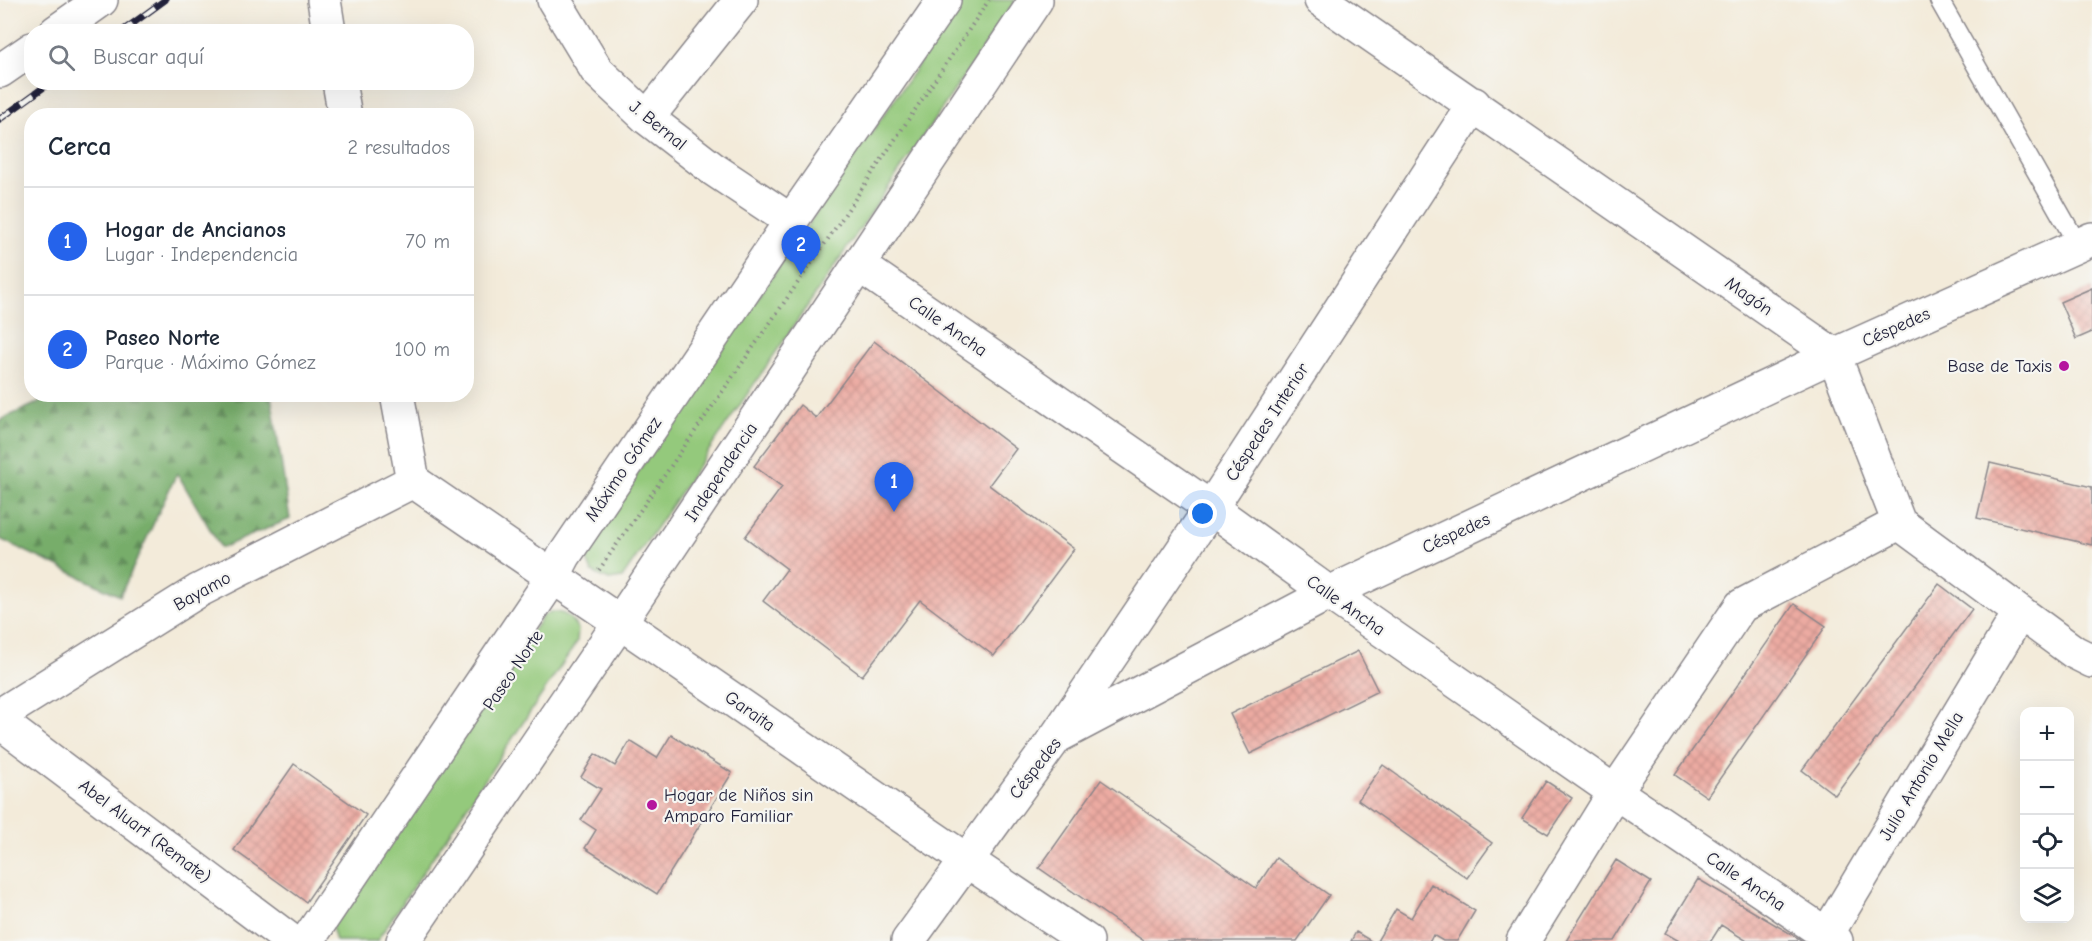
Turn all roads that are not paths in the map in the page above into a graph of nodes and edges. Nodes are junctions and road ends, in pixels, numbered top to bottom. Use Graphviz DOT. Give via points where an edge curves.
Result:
graph roads {
  1 [pos="101,0"];
  2 [pos="324,0"];
  3 [pos="554,0"];
  4 [pos="741,0"];
  5 [pos="944,0"];
  6 [pos="1036,0"];
  7 [pos="1321,0"];
  8 [pos="1939,0"];
  9 [pos="67,24"];
  10 [pos="328,24"];
  11 [pos="24,54"];
  12 [pos="0,71"];
  13 [pos="340,90"];
  14 [pos="1474,104"];
  15 [pos="344,108"];
  16 [pos="648,118"];
  17 [pos="791,221"];
  18 [pos="2085,242"];
  19 [pos="859,265"];
  20 [pos="1834,355"];
  21 [pos="398,402"];
  22 [pos="413,481"];
  23 [pos="1211,508"];
  24 [pos="1899,523"];
  25 [pos="566,586"];
  26 [pos="1329,593"];
  27 [pos="2020,612"];
  28 [pos="620,622"];
  29 [pos="2092,661"];
  30 [pos="0,715"];
  31 [pos="0,722"];
  32 [pos="1056,737"];
  33 [pos="1615,792"];
  34 [pos="965,861"];
  35 [pos="1828,939"];
  36 [pos="291,941"];
  37 [pos="306,941"];
  38 [pos="402,941"];
  39 [pos="908,941"];
  40 [pos="1087,941"];
  41 [pos="1523,941"];
  1 -- 9 [label="street"];
  2 -- 10 [label="street"];
  3 -- 16 [label="street, J. Bernal" via="597,71"];
  4 -- 16 [label="street"];
  5 -- 17 [label="street, Máximo Gómez"];
  6 -- 19 [label="street, Independencia"];
  7 -- 14 [label="street, Magón"];
  8 -- 18 [label="lane"];
  11 -- 12 [label="street"];
  13 -- 15 [label="street"];
  14 -- 20 [label="street, Magón"];
  14 -- 23 [label="street, Céspedes Interior"];
  16 -- 17 [label="street, J. Bernal"];
  17 -- 25 [label="street, Máximo Gómez" via="564,556"];
  18 -- 20 [label="street, Céspedes"];
  19 -- 23 [label="street, Calle Ancha"];
  19 -- 28 [label="street, Independencia"];
  20 -- 24 [label="street"];
  20 -- 26 [label="street, Céspedes"];
  21 -- 22 [label="street"];
  22 -- 25 [label="street, Garaita"];
  22 -- 30 [label="street, Bayamo" via="198,591"];
  23 -- 26 [label="street, Calle Ancha"];
  23 -- 32 [label="street, Céspedes Interior"];
  24 -- 27 [label="street"];
  24 -- 33 [label="street" via="1741,606"];
  25 -- 28 [label="street, Garaita"];
  25 -- 37 [label="street, Máximo Gómez"];
  26 -- 32 [label="street, Céspedes"];
  26 -- 33 [label="street, Calle Ancha"];
  27 -- 29 [label="street"];
  27 -- 35 [label="street, Julio Antonio Mella"];
  28 -- 34 [label="street, Garaita"];
  28 -- 38 [label="street, Independencia"];
  31 -- 36 [label="street, Abel Aluart (Remate)"];
  32 -- 34 [label="street, Céspedes"];
  33 -- 35 [label="street, Calle Ancha"];
  33 -- 41 [label="street"];
  34 -- 39 [label="street, Céspedes"];
  34 -- 40 [label="street, Garaita"];
}
